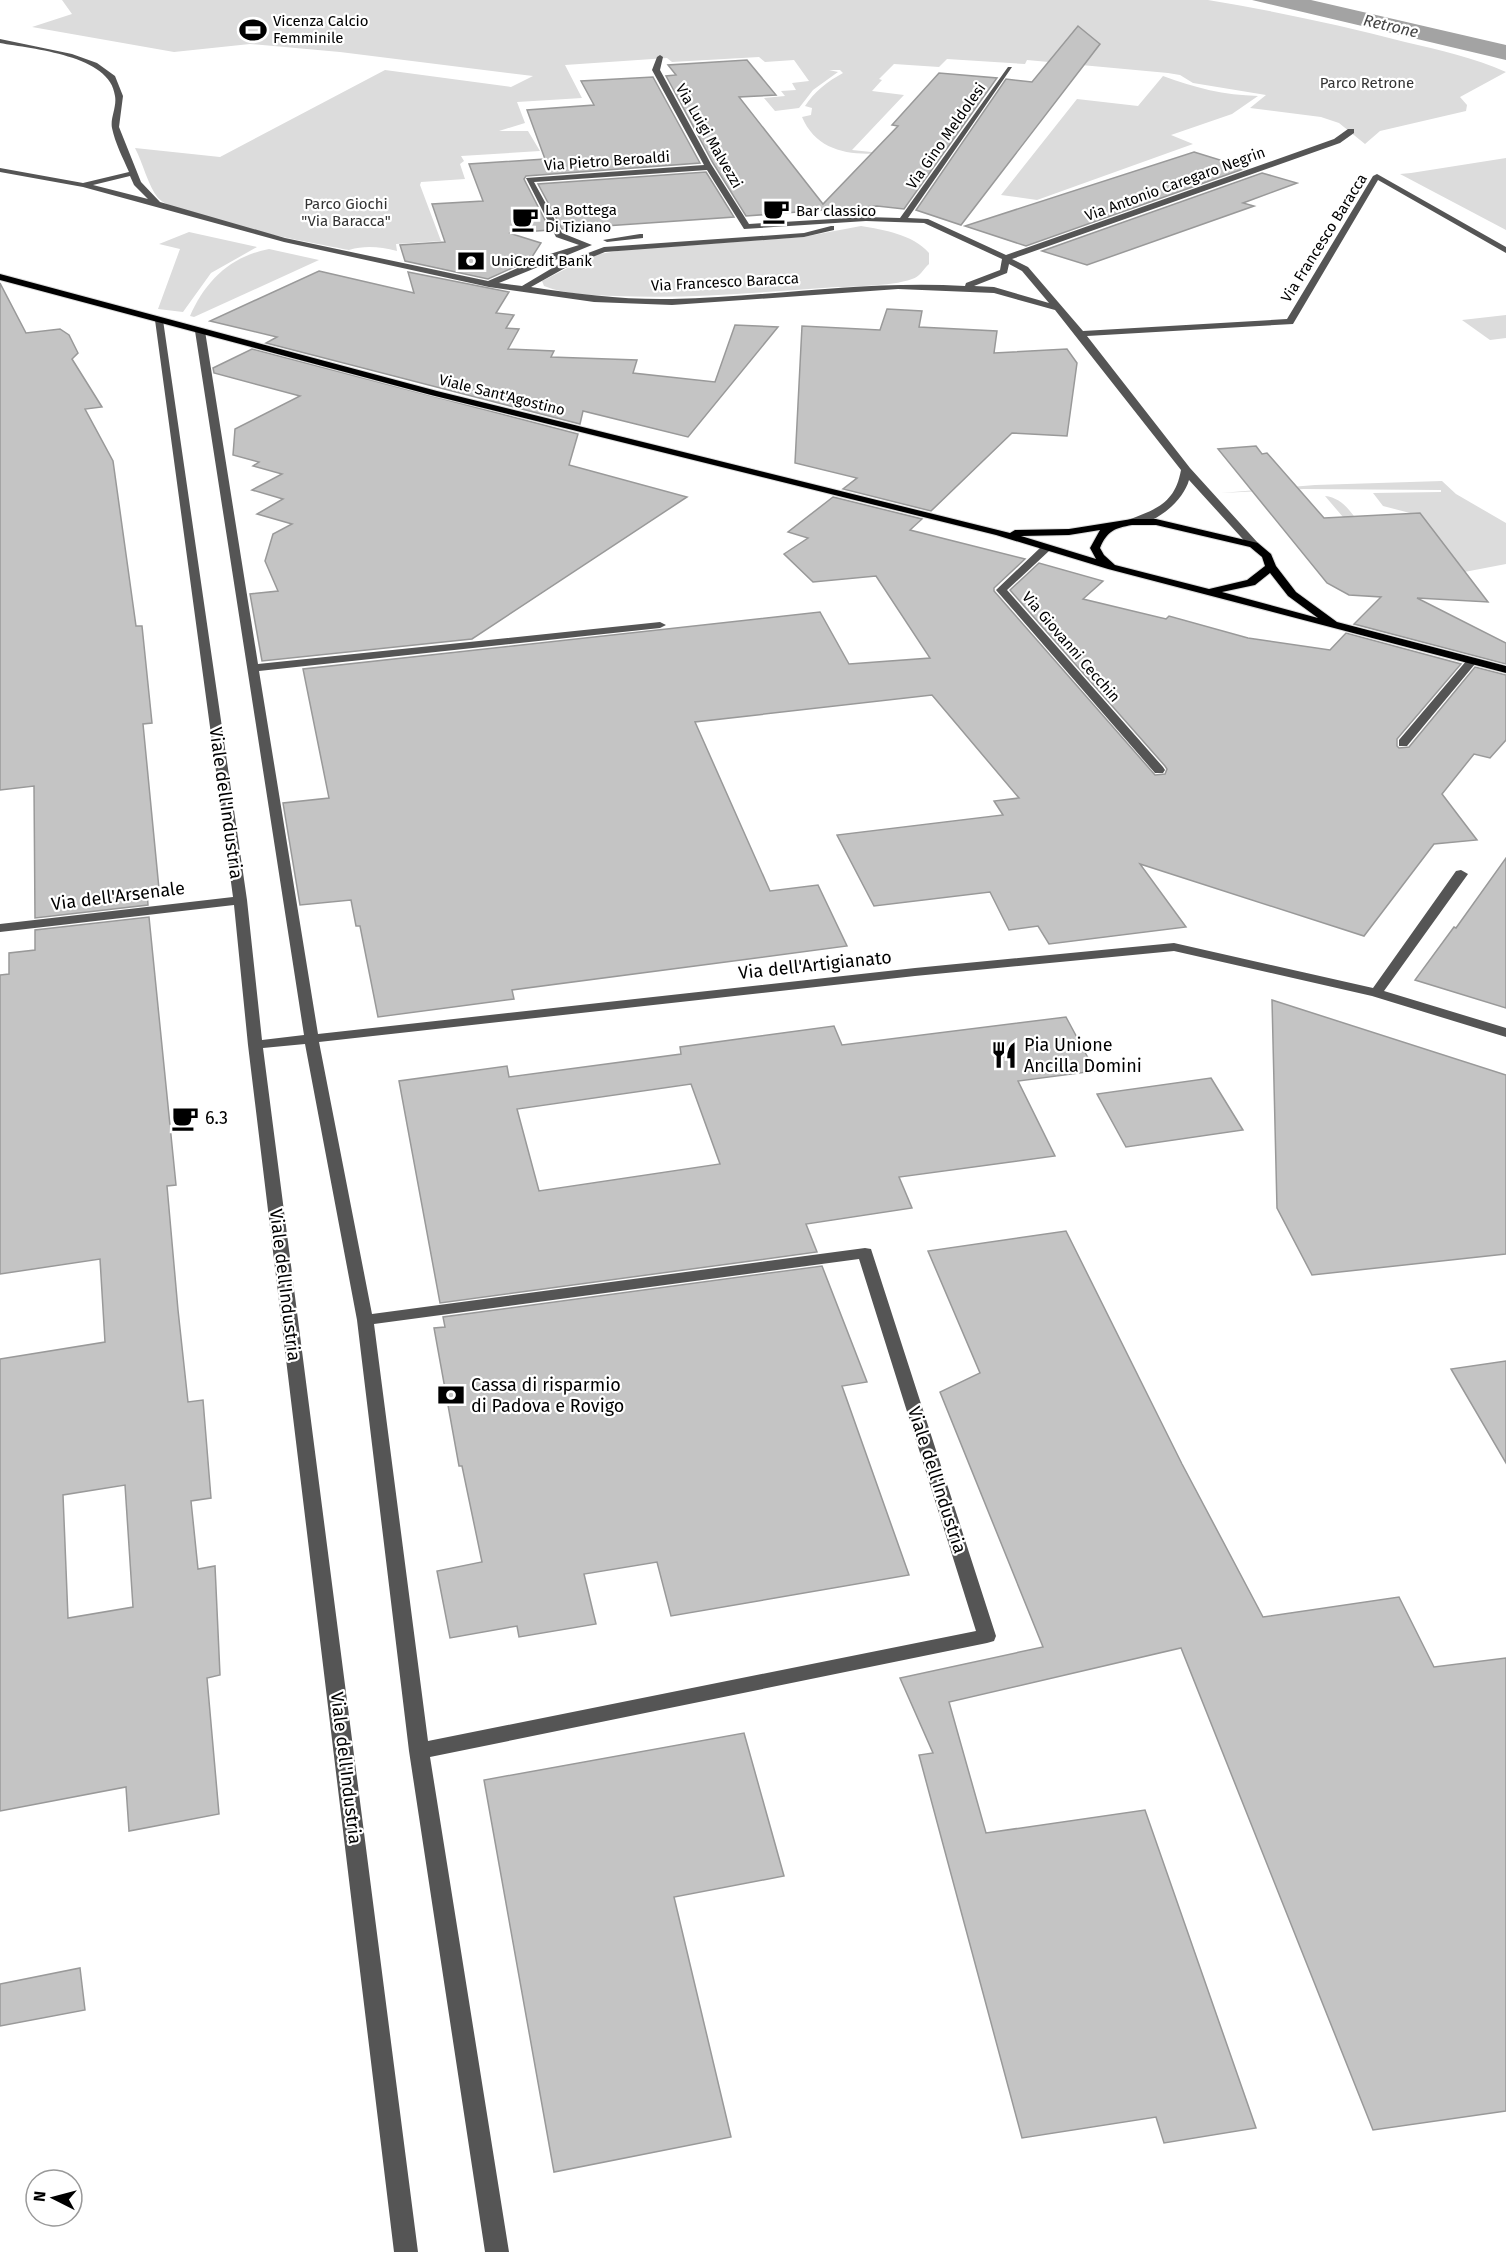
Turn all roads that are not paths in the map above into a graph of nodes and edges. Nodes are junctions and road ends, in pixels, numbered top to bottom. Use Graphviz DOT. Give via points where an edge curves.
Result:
graph roads {
  1 [pos="0,41"];
  2 [pos="660,57"];
  3 [pos="1010,68"];
  4 [pos="1352,131"];
  5 [pos="709,167"];
  6 [pos="0,170"];
  7 [pos="133,173"];
  8 [pos="83,185"];
  9 [pos="157,204"];
  10 [pos="866,219"];
  11 [pos="903,219"];
  12 [pos="640,236"];
  13 [pos="588,245"];
  14 [pos="1506,250"];
  15 [pos="1006,258"];
  16 [pos="0,277"];
  17 [pos="489,284"];
  18 [pos="945,287"];
  19 [pos="523,289"];
  20 [pos="1059,308"];
  21 [pos="159,320"];
  22 [pos="200,331"];
  23 [pos="1081,334"];
  24 [pos="1186,470"];
  25 [pos="1132,522"];
  26 [pos="1110,526"];
  27 [pos="1000,533"];
  28 [pos="1254,546"];
  29 [pos="1045,549"];
  30 [pos="1112,567"];
  31 [pos="1271,567"];
  32 [pos="1204,592"];
  33 [pos="660,625"];
  34 [pos="1342,629"];
  35 [pos="1471,662"];
  36 [pos="253,668"];
  37 [pos="1506,670"];
  38 [pos="1403,744"];
  39 [pos="1159,770"];
  40 [pos="1461,874"];
  41 [pos="240,900"];
  42 [pos="0,928"];
  43 [pos="1376,993"];
  44 [pos="1506,1033"];
  45 [pos="311,1038"];
  46 [pos="255,1045"];
  47 [pos="365,1320"];
  48 [pos="419,1751"];
  49 [pos="406,2252"];
  50 [pos="497,2252"];
  1 -- 7 [label="street, Via Francesco Baracca" via="70,55 95,64 112,78 119,96 116,127"];
  2 -- 5 [label="street, Via Luigi Malvezzi" via="656,70"];
  3 -- 11 [label="street, Via Gino Meldolesi"];
  4 -- 15 [label="street, Via Antonio Caregaro Negrin" via="1337,141"];
  5 -- 10 [label="street, Via Luigi Malvezzi" via="747,227"];
  5 -- 13 [label="street, Via Pietro Beroaldi" via="529,180 559,235"];
  6 -- 8 [label="street"];
  7 -- 8 [label="street"];
  7 -- 9 [label="street, Via Francesco Baracca"];
  8 -- 9 [label="street"];
  9 -- 17 [label="street, Via Francesco Baracca" via="284,240"];
  10 -- 11 [label="street"];
  10 -- 19 [label="street" via="804,235 604,250 551,270"];
  11 -- 15 [label="street" via="925,221"];
  12 -- 13 [label="street"];
  13 -- 17 [label="street"];
  14 -- 23 [label="street, Via Francesco Baracca" via="1377,176 1290,322"];
  15 -- 18 [label="street" via="1004,271 972,284"];
  15 -- 20 [label="street" via="1025,269"];
  16 -- 21 [label="main road, Viale Sant'Agostino"];
  17 -- 19 [label="street, Via Francesco Baracca"];
  18 -- 19 [label="street, Via Francesco Baracca" via="898,286 672,302 594,299"];
  18 -- 20 [label="street, Via Francesco Baracca" via="994,290"];
  20 -- 23 [label="street"];
  21 -- 22 [label="main road, Viale Sant'Agostino"];
  21 -- 41 [label="street, Viale dell'Industria"];
  22 -- 27 [label="main road, Viale Sant'Agostino"];
  22 -- 36 [label="street"];
  23 -- 24 [label="street"];
  24 -- 25 [label="street" via="1185,487 1175,500 1160,512"];
  24 -- 28 [label="street"];
  25 -- 26 [label="main road, Viale Sant'Agostino"];
  25 -- 28 [label="main road, Viale Sant'Agostino" via="1156,522"];
  26 -- 27 [label="main road, Viale Sant'Agostino" via="1069,532"];
  26 -- 30 [label="main road" via="1095,548"];
  27 -- 29 [label="main road, Viale Sant'Agostino"];
  28 -- 31 [label="main road, Viale Sant'Agostino" via="1267,556"];
  29 -- 30 [label="main road, Viale Sant'Agostino"];
  29 -- 39 [label="street, Via Giovanni Cecchin" via="1000,590"];
  30 -- 32 [label="main road, Viale Sant'Agostino"];
  31 -- 32 [label="main road, Viale Sant'Agostino" via="1251,583"];
  31 -- 34 [label="main road, Viale Sant'Agostino" via="1292,594"];
  32 -- 34 [label="main road, Viale Sant'Agostino"];
  33 -- 36 [label="street"];
  34 -- 35 [label="main road, Viale Sant'Agostino"];
  35 -- 37 [label="main road, Viale Sant'Agostino"];
  35 -- 38 [label="street"];
  36 -- 45 [label="street"];
  40 -- 43 [label="street"];
  41 -- 42 [label="street, Via dell'Arsenale"];
  41 -- 46 [label="street, Viale dell'Industria"];
  43 -- 44 [label="street, Via dell'Artigianato"];
  43 -- 45 [label="street, Via dell'Artigianato" via="1174,947"];
  45 -- 46 [label="street, Via dell'Artigianato"];
  45 -- 47 [label="street"];
  46 -- 49 [label="street, Viale dell'Industria"];
  47 -- 48 [label="street"];
  47 -- 48 [label="street, Viale dell'Industria" via="865,1253 987,1636"];
  48 -- 50 [label="street"];
}
